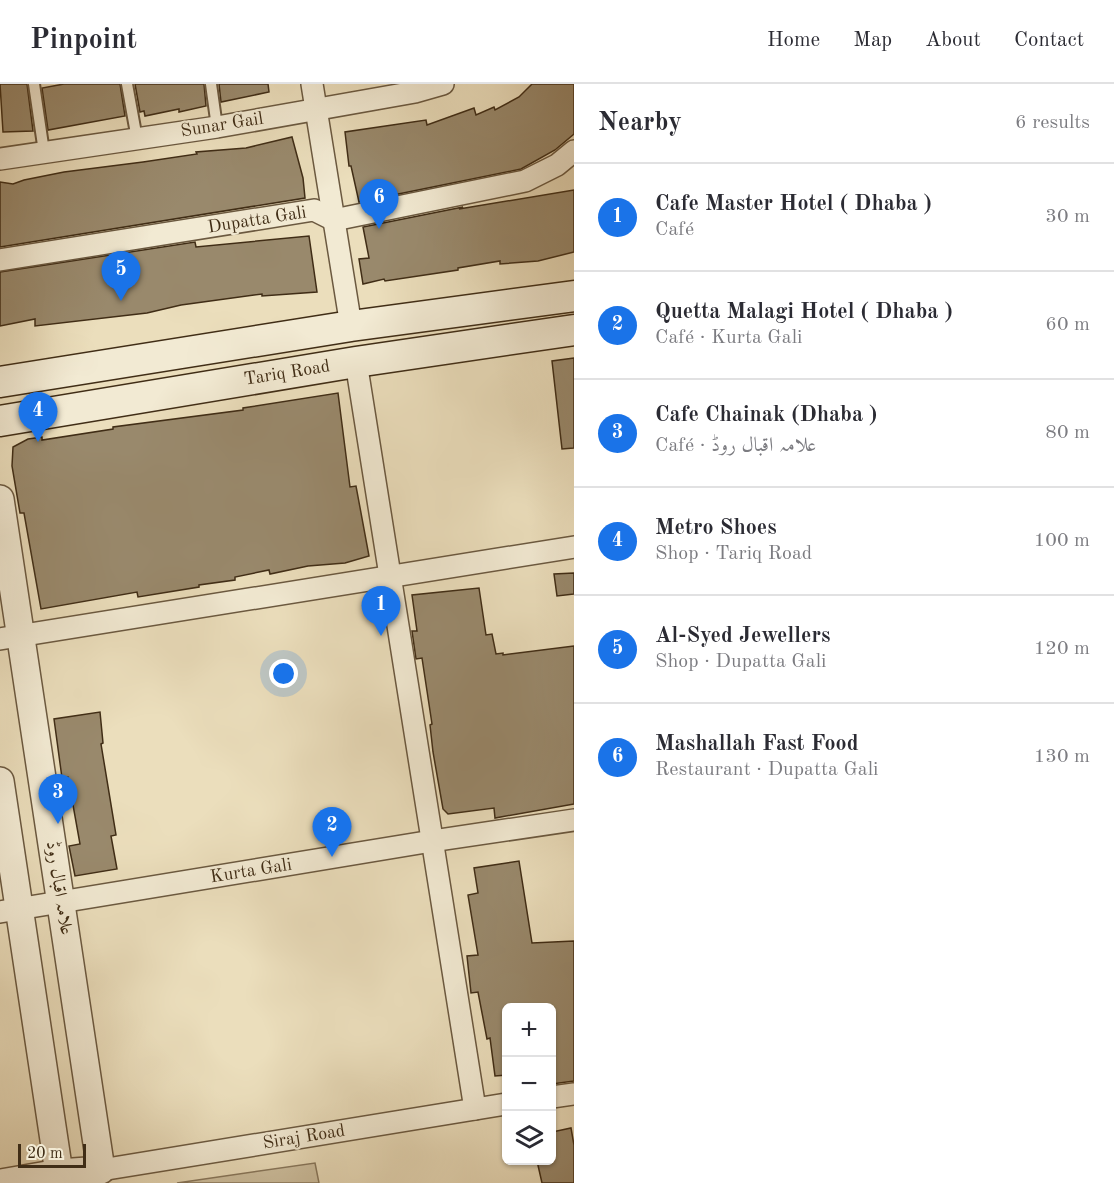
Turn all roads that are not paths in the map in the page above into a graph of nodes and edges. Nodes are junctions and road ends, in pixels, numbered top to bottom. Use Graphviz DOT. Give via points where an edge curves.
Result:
graph roads {
  1 [pos="34,84"];
  2 [pos="128,84"];
  3 [pos="211,84"];
  4 [pos="312,84"];
  5 [pos="443,84"];
  6 [pos="414,88"];
  7 [pos="316,109"];
  8 [pos="217,127"];
  9 [pos="137,139"];
  10 [pos="574,151"];
  11 [pos="44,152"];
  12 [pos="0,159"];
  13 [pos="334,220"];
  14 [pos="0,260"];
  15 [pos="574,296"];
  16 [pos="351,326"];
  17 [pos="574,330"];
  18 [pos="356,362"];
  19 [pos="0,381"];
  20 [pos="0,421"];
  21 [pos="0,499"];
  22 [pos="574,547"];
  23 [pos="390,575"];
  24 [pos="10,637"];
  25 [pos="0,781"];
  26 [pos="574,820"];
  27 [pos="432,841"];
  28 [pos="61,902"];
  29 [pos="10,911"];
  30 [pos="574,1094"];
  31 [pos="556,1096"];
  32 [pos="502,1105"];
  33 [pos="475,1109"];
  34 [pos="101,1170"];
  35 [pos="59,1173"];
  36 [pos="2,1183"];
  1 -- 11 [label="lane"];
  2 -- 9 [label="lane"];
  3 -- 8 [label="lane"];
  4 -- 7 [label="street"];
  5 -- 6 [label="street, Sunar Gail"];
  6 -- 7 [label="street, Sunar Gail"];
  7 -- 8 [label="street, Sunar Gail"];
  7 -- 13 [label="street"];
  8 -- 9 [label="street, Sunar Gail"];
  9 -- 11 [label="street, Sunar Gail"];
  10 -- 13 [label="street, Dupatta Gali" via="557,165 525,181"];
  11 -- 12 [label="street, Sunar Gail"];
  13 -- 14 [label="street, Dupatta Gali" via="314,210"];
  13 -- 16 [label="street"];
  15 -- 16 [label="main road, Tariq Road"];
  16 -- 19 [label="main road, Tariq Road"];
  17 -- 18 [label="main road, Tariq Road"];
  18 -- 20 [label="main road, Tariq Road"];
  18 -- 23 [label="street"];
  21 -- 24 [label="street, علامہ اقبال روڈ"];
  22 -- 23 [label="street"];
  23 -- 24 [label="street"];
  23 -- 27 [label="street"];
  24 -- 28 [label="street, علامہ اقبال روڈ"];
  25 -- 29 [label="street"];
  26 -- 27 [label="street, Kurta Gali"];
  27 -- 28 [label="street, Kurta Gali"];
  27 -- 33 [label="street"];
  28 -- 29 [label="street, Kurta Gali"];
  28 -- 34 [label="street, علامہ اقبال روڈ"];
  29 -- 35 [label="street"];
  30 -- 31 [label="street"];
  32 -- 33 [label="street, Siraj Road"];
  33 -- 34 [label="street, Siraj Road"];
  34 -- 35 [label="street"];
  35 -- 36 [label="street"];
}
